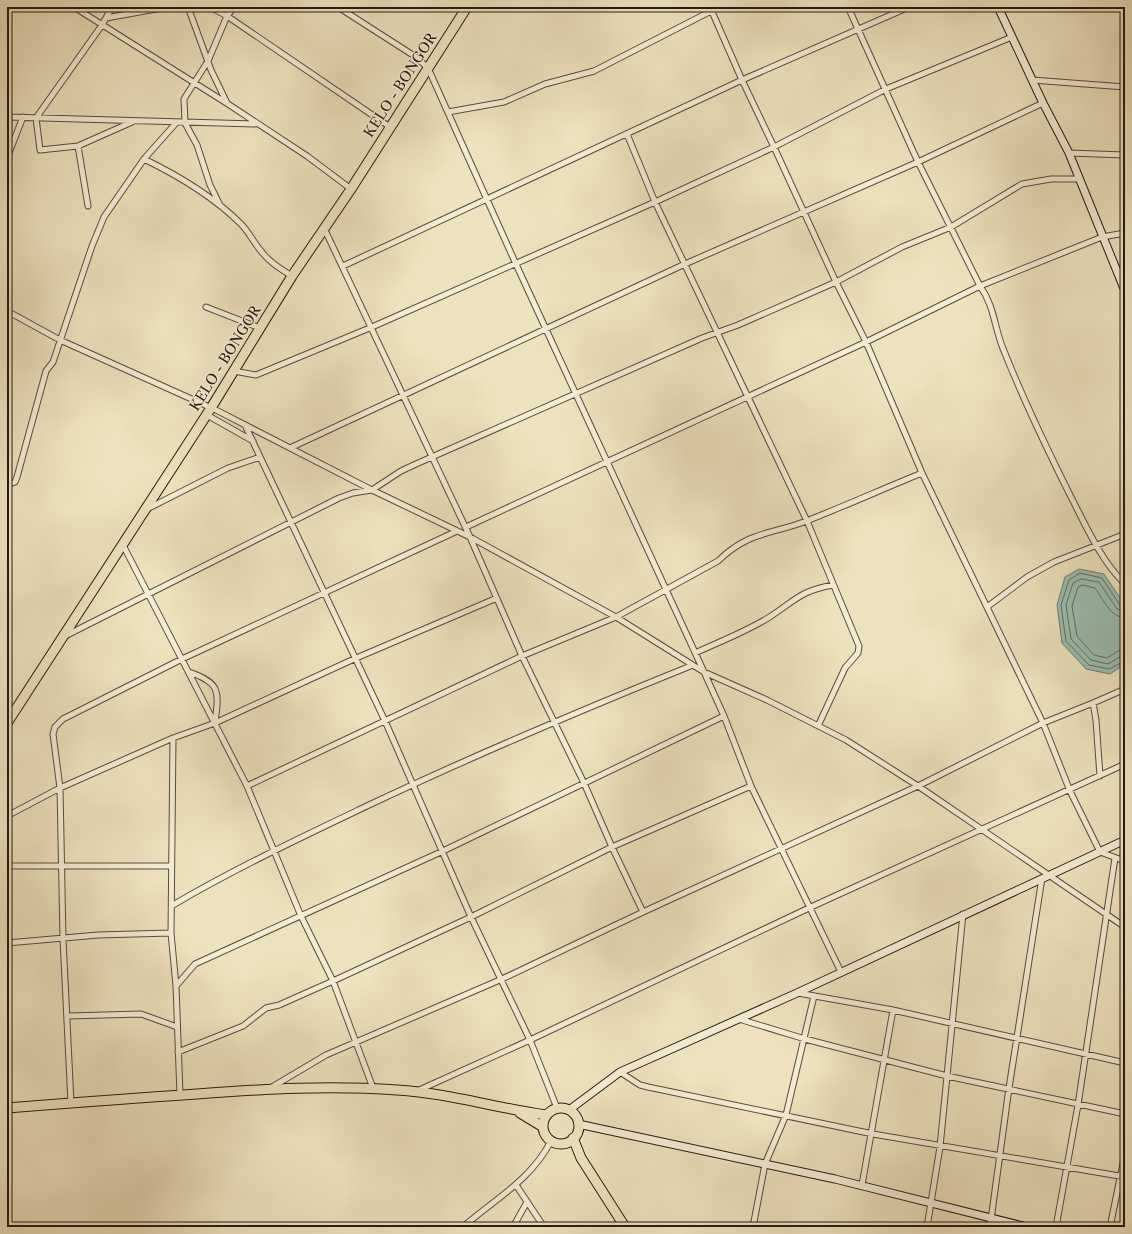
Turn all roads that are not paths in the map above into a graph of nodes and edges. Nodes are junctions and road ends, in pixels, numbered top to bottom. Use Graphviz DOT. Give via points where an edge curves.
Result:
graph roads {
  1 [pos="74,7"];
  2 [pos="112,7"];
  3 [pos="167,7"];
  4 [pos="188,7"];
  5 [pos="210,7"];
  6 [pos="234,7"];
  7 [pos="338,7"];
  8 [pos="467,7"];
  9 [pos="719,7"];
  10 [pos="848,7"];
  11 [pos="909,7"];
  12 [pos="998,7"];
  13 [pos="711,9"];
  14 [pos="227,16"];
  15 [pos="106,18"];
  16 [pos="102,25"];
  17 [pos="859,29"];
  18 [pos="1012,36"];
  19 [pos="208,61"];
  20 [pos="428,68"];
  21 [pos="742,80"];
  22 [pos="1032,80"];
  23 [pos="193,83"];
  24 [pos="1125,87"];
  25 [pos="886,89"];
  26 [pos="1043,103"];
  27 [pos="228,104"];
  28 [pos="448,112"];
  29 [pos="7,117"];
  30 [pos="23,117"];
  31 [pos="36,118"];
  32 [pos="132,122"];
  33 [pos="176,123"];
  34 [pos="185,123"];
  35 [pos="256,124"];
  36 [pos="390,127"];
  37 [pos="627,134"];
  38 [pos="78,146"];
  39 [pos="774,147"];
  40 [pos="1069,154"];
  41 [pos="1125,155"];
  42 [pos="7,158"];
  43 [pos="144,159"];
  44 [pos="918,162"];
  45 [pos="1078,179"];
  46 [pos="351,189"];
  47 [pos="486,198"];
  48 [pos="655,202"];
  49 [pos="220,205"];
  50 [pos="88,206"];
  51 [pos="804,213"];
  52 [pos="324,227"];
  53 [pos="951,227"];
  54 [pos="1125,233"];
  55 [pos="1102,237"];
  56 [pos="515,262"];
  57 [pos="685,264"];
  58 [pos="343,266"];
  59 [pos="292,276"];
  60 [pos="836,282"];
  61 [pos="980,286"];
  62 [pos="1125,291"];
  63 [pos="206,307"];
  64 [pos="7,311"];
  65 [pos="372,326"];
  66 [pos="260,328"];
  67 [pos="546,329"];
  68 [pos="718,333"];
  69 [pos="60,340"];
  70 [pos="866,342"];
  71 [pos="234,371"];
  72 [pos="577,395"];
  73 [pos="404,396"];
  74 [pos="747,397"];
  75 [pos="209,411"];
  76 [pos="245,425"];
  77 [pos="253,441"];
  78 [pos="290,448"];
  79 [pos="260,457"];
  80 [pos="433,457"];
  81 [pos="607,461"];
  82 [pos="922,473"];
  83 [pos="7,485"];
  84 [pos="372,490"];
  85 [pos="146,510"];
  86 [pos="807,521"];
  87 [pos="291,523"];
  88 [pos="466,527"];
  89 [pos="457,531"];
  90 [pos="1125,534"];
  91 [pos="470,537"];
  92 [pos="123,545"];
  93 [pos="1098,546"];
  94 [pos="1125,584"];
  95 [pos="834,585"];
  96 [pos="666,590"];
  97 [pos="148,594"];
  98 [pos="324,594"];
  99 [pos="497,598"];
  100 [pos="987,606"];
  101 [pos="616,617"];
  102 [pos="61,638"];
  103 [pos="695,653"];
  104 [pos="522,656"];
  105 [pos="182,659"];
  106 [pos="354,659"];
  107 [pos="693,665"];
  108 [pos="189,672"];
  109 [pos="704,672"];
  110 [pos="1125,689"];
  111 [pos="1093,703"];
  112 [pos="724,716"];
  113 [pos="385,721"];
  114 [pos="553,722"];
  115 [pos="7,723"];
  116 [pos="215,723"];
  117 [pos="1043,723"];
  118 [pos="818,726"];
  119 [pos="173,738"];
  120 [pos="1125,764"];
  121 [pos="1100,776"];
  122 [pos="584,783"];
  123 [pos="413,784"];
  124 [pos="247,786"];
  125 [pos="751,786"];
  126 [pos="918,786"];
  127 [pos="60,788"];
  128 [pos="1070,791"];
  129 [pos="7,816"];
  130 [pos="982,830"];
  131 [pos="1125,840"];
  132 [pos="612,847"];
  133 [pos="782,848"];
  134 [pos="273,850"];
  135 [pos="443,851"];
  136 [pos="1100,852"];
  137 [pos="1115,858"];
  138 [pos="1125,861"];
  139 [pos="7,866"];
  140 [pos="171,866"];
  141 [pos="60,867"];
  142 [pos="1050,874"];
  143 [pos="1042,878"];
  144 [pos="172,905"];
  145 [pos="811,907"];
  146 [pos="643,912"];
  147 [pos="962,914"];
  148 [pos="1108,915"];
  149 [pos="301,916"];
  150 [pos="472,917"];
  151 [pos="1125,927"];
  152 [pos="171,933"];
  153 [pos="63,939"];
  154 [pos="7,943"];
  155 [pos="841,972"];
  156 [pos="502,979"];
  157 [pos="333,981"];
  158 [pos="176,986"];
  159 [pos="797,993"];
  160 [pos="814,996"];
  161 [pos="893,1010"];
  162 [pos="68,1016"];
  163 [pos="739,1020"];
  164 [pos="953,1024"];
  165 [pos="177,1027"];
  166 [pos="805,1039"];
  167 [pos="1017,1039"];
  168 [pos="530,1040"];
  169 [pos="357,1041"];
  170 [pos="178,1052"];
  171 [pos="1086,1053"];
  172 [pos="885,1061"];
  173 [pos="1125,1062"];
  174 [pos="620,1072"];
  175 [pos="947,1076"];
  176 [pos="373,1088"];
  177 [pos="1009,1088"];
  178 [pos="269,1089"];
  179 [pos="416,1091"];
  180 [pos="180,1095"];
  181 [pos="72,1103"];
  182 [pos="1078,1105"];
  183 [pos="7,1108"];
  184 [pos="557,1108"];
  185 [pos="569,1110"];
  186 [pos="518,1111"];
  187 [pos="1125,1114"];
  188 [pos="546,1115"];
  189 [pos="786,1115"];
  190 [pos="578,1124"];
  191 [pos="542,1127"];
  192 [pos="872,1134"];
  193 [pos="573,1138"];
  194 [pos="551,1141"];
  195 [pos="562,1144"];
  196 [pos="940,1147"];
  197 [pos="1125,1154"];
  198 [pos="999,1156"];
  199 [pos="581,1158"];
  200 [pos="765,1164"];
  201 [pos="1068,1167"];
  202 [pos="1123,1176"];
  203 [pos="516,1185"];
  204 [pos="862,1185"];
  205 [pos="527,1202"];
  206 [pos="931,1203"];
  207 [pos="991,1218"];
  208 [pos="620,1225"];
  209 [pos="463,1227"];
  210 [pos="513,1227"];
  211 [pos="544,1227"];
  212 [pos="753,1227"];
  213 [pos="927,1227"];
  214 [pos="990,1227"];
  215 [pos="1027,1227"];
  216 [pos="1056,1227"];
  217 [pos="1110,1227"];
  1 -- 16 [label="street"];
  2 -- 15 [label="street"];
  3 -- 15 [label="street"];
  4 -- 19 [label="street"];
  5 -- 14 [label="street"];
  6 -- 14 [label="street"];
  7 -- 20 [label="street" via="416,57"];
  8 -- 20 [label="highway, KELO - BONGOR"];
  9 -- 13 [label="street"];
  10 -- 17 [label="street"];
  11 -- 17 [label="street"];
  12 -- 18 [label="street"];
  13 -- 21 [label="street"];
  13 -- 28 [label="street" via="594,71 545,84 504,102"];
  14 -- 19 [label="street"];
  14 -- 36 [label="street"];
  15 -- 16 [label="street"];
  16 -- 23 [label="street"];
  16 -- 31 [label="street"];
  17 -- 21 [label="street"];
  17 -- 25 [label="street"];
  18 -- 22 [label="street"];
  18 -- 25 [label="street"];
  19 -- 23 [label="street"];
  19 -- 27 [label="street"];
  20 -- 28 [label="street"];
  20 -- 36 [label="highway, KELO - BONGOR"];
  21 -- 37 [label="street"];
  21 -- 39 [label="street"];
  22 -- 24 [label="street"];
  22 -- 26 [label="street"];
  23 -- 27 [label="street"];
  23 -- 34 [label="street" via="184,99"];
  25 -- 39 [label="street"];
  25 -- 44 [label="street"];
  26 -- 40 [label="street"];
  26 -- 44 [label="street"];
  27 -- 35 [label="street"];
  28 -- 47 [label="street"];
  29 -- 30 [label="street"];
  30 -- 31 [label="street"];
  30 -- 42 [label="street"];
  31 -- 32 [label="street"];
  31 -- 38 [label="street" via="40,150"];
  32 -- 33 [label="street"];
  32 -- 38 [label="street"];
  33 -- 34 [label="street"];
  33 -- 43 [label="street"];
  34 -- 35 [label="street"];
  34 -- 49 [label="street" via="197,145 210,185"];
  35 -- 46 [label="street" via="307,156"];
  36 -- 46 [label="highway, KELO - BONGOR"];
  37 -- 47 [label="street"];
  37 -- 48 [label="street"];
  38 -- 50 [label="street"];
  39 -- 48 [label="street"];
  39 -- 51 [label="street"];
  40 -- 41 [label="street"];
  40 -- 45 [label="street"];
  43 -- 49 [label="street" via="174,173"];
  43 -- 69 [label="street" via="104,217"];
  44 -- 51 [label="street"];
  44 -- 53 [label="street"];
  45 -- 53 [label="street" via="1051,179 1022,184"];
  45 -- 55 [label="street"];
  46 -- 52 [label="highway, KELO - BONGOR"];
  47 -- 56 [label="street"];
  47 -- 58 [label="street"];
  48 -- 56 [label="street"];
  48 -- 57 [label="street"];
  49 -- 59 [label="street" via="242,225 268,260"];
  51 -- 57 [label="street"];
  51 -- 60 [label="street"];
  52 -- 58 [label="street"];
  52 -- 59 [label="highway, KELO - BONGOR"];
  53 -- 60 [label="street" via="902,247"];
  53 -- 61 [label="street"];
  54 -- 55 [label="street"];
  55 -- 61 [label="street"];
  55 -- 62 [label="street"];
  56 -- 65 [label="street"];
  56 -- 67 [label="street"];
  57 -- 67 [label="street"];
  57 -- 68 [label="street"];
  58 -- 65 [label="street"];
  59 -- 66 [label="highway, KELO - BONGOR"];
  60 -- 68 [label="street"];
  60 -- 70 [label="street"];
  61 -- 70 [label="street"];
  61 -- 93 [label="street" via="988,298 1003,349 1032,419"];
  63 -- 66 [label="street"];
  64 -- 69 [label="street"];
  65 -- 71 [label="street" via="256,375"];
  65 -- 73 [label="street"];
  66 -- 71 [label="highway, KELO - BONGOR"];
  67 -- 72 [label="street"];
  67 -- 73 [label="street"];
  68 -- 72 [label="street"];
  68 -- 74 [label="street"];
  69 -- 75 [label="street"];
  69 -- 83 [label="street" via="53,362 46,372 17,477 15,482"];
  70 -- 74 [label="street"];
  70 -- 82 [label="street"];
  71 -- 75 [label="highway, KELO - BONGOR"];
  72 -- 80 [label="street"];
  72 -- 81 [label="street"];
  73 -- 78 [label="street"];
  73 -- 80 [label="street"];
  74 -- 81 [label="street"];
  74 -- 86 [label="street"];
  75 -- 76 [label="street"];
  75 -- 77 [label="street"];
  75 -- 85 [label="highway, KELO - BONGOR"];
  76 -- 77 [label="street"];
  76 -- 78 [label="street"];
  77 -- 79 [label="street"];
  78 -- 84 [label="street"];
  79 -- 85 [label="street" via="228,468"];
  79 -- 87 [label="street"];
  80 -- 84 [label="street" via="401,471"];
  80 -- 88 [label="street"];
  81 -- 88 [label="street"];
  81 -- 96 [label="street"];
  82 -- 86 [label="street"];
  82 -- 100 [label="street"];
  84 -- 87 [label="street" via="339,498"];
  84 -- 89 [label="street"];
  85 -- 92 [label="highway, KELO - BONGOR"];
  86 -- 95 [label="street"];
  86 -- 96 [label="street" via="742,542 718,561"];
  87 -- 97 [label="street"];
  87 -- 98 [label="street"];
  88 -- 91 [label="street"];
  89 -- 91 [label="street"];
  89 -- 98 [label="street"];
  90 -- 93 [label="street"];
  91 -- 99 [label="street"];
  91 -- 101 [label="street"];
  92 -- 97 [label="street"];
  92 -- 102 [label="highway, KELO - BONGOR"];
  93 -- 94 [label="street"];
  93 -- 100 [label="street" via="1054,562 1027,577"];
  95 -- 103 [label="street" via="807,591 768,618"];
  95 -- 118 [label="street" via="858,646 858,652 845,668"];
  96 -- 101 [label="street"];
  96 -- 103 [label="street"];
  97 -- 102 [label="street"];
  97 -- 105 [label="street"];
  98 -- 105 [label="street"];
  98 -- 106 [label="street"];
  99 -- 104 [label="street"];
  99 -- 106 [label="street"];
  100 -- 117 [label="street"];
  101 -- 104 [label="street"];
  101 -- 107 [label="street"];
  102 -- 115 [label="highway, KELO - BONGOR"];
  103 -- 109 [label="street"];
  104 -- 113 [label="street"];
  104 -- 114 [label="street"];
  105 -- 108 [label="street"];
  105 -- 127 [label="street" via="63,719 55,727 52,734"];
  106 -- 113 [label="street"];
  106 -- 116 [label="street"];
  107 -- 109 [label="street"];
  107 -- 114 [label="street"];
  108 -- 116 [label="street"];
  108 -- 116 [label="street" via="203,677 215,686 218,697"];
  109 -- 112 [label="street"];
  109 -- 118 [label="street"];
  110 -- 111 [label="street"];
  111 -- 117 [label="street"];
  111 -- 121 [label="street"];
  112 -- 122 [label="street"];
  112 -- 125 [label="street"];
  113 -- 123 [label="street"];
  113 -- 124 [label="street"];
  114 -- 122 [label="street"];
  114 -- 123 [label="street"];
  116 -- 119 [label="street"];
  116 -- 124 [label="street"];
  117 -- 126 [label="street"];
  117 -- 128 [label="street"];
  118 -- 126 [label="street" via="846,740"];
  119 -- 127 [label="street"];
  119 -- 140 [label="street"];
  120 -- 121 [label="street"];
  121 -- 128 [label="street"];
  122 -- 132 [label="street"];
  122 -- 135 [label="street"];
  123 -- 134 [label="street"];
  123 -- 135 [label="street"];
  124 -- 134 [label="street"];
  125 -- 132 [label="street"];
  125 -- 133 [label="street"];
  126 -- 130 [label="street"];
  126 -- 133 [label="street"];
  127 -- 129 [label="street"];
  127 -- 141 [label="street"];
  128 -- 130 [label="street"];
  128 -- 136 [label="street"];
  130 -- 142 [label="street"];
  130 -- 145 [label="street"];
  131 -- 136 [label="street"];
  132 -- 146 [label="street"];
  132 -- 150 [label="street"];
  133 -- 145 [label="street"];
  133 -- 146 [label="street"];
  134 -- 144 [label="street"];
  134 -- 149 [label="street"];
  135 -- 149 [label="street"];
  135 -- 150 [label="street"];
  136 -- 137 [label="street"];
  136 -- 142 [label="street"];
  137 -- 138 [label="street"];
  137 -- 148 [label="street"];
  139 -- 141 [label="street"];
  140 -- 141 [label="street"];
  140 -- 144 [label="street"];
  141 -- 153 [label="street"];
  142 -- 143 [label="street"];
  142 -- 148 [label="street"];
  143 -- 147 [label="street"];
  143 -- 167 [label="street"];
  144 -- 152 [label="street"];
  145 -- 155 [label="street"];
  145 -- 168 [label="street"];
  146 -- 156 [label="street"];
  147 -- 155 [label="street"];
  147 -- 164 [label="street"];
  148 -- 151 [label="street"];
  148 -- 171 [label="street"];
  149 -- 157 [label="street"];
  149 -- 158 [label="street" via="195,964"];
  150 -- 156 [label="street"];
  150 -- 157 [label="street"];
  152 -- 153 [label="street" via="98,935"];
  152 -- 158 [label="street"];
  153 -- 154 [label="street"];
  153 -- 162 [label="street"];
  155 -- 159 [label="street"];
  156 -- 168 [label="street"];
  156 -- 169 [label="street"];
  157 -- 169 [label="street"];
  157 -- 170 [label="street" via="266,1008 243,1026"];
  158 -- 165 [label="street"];
  159 -- 160 [label="street"];
  159 -- 163 [label="street"];
  160 -- 161 [label="street"];
  160 -- 166 [label="street"];
  161 -- 164 [label="street"];
  161 -- 172 [label="street"];
  162 -- 165 [label="street" via="141,1014"];
  162 -- 181 [label="street"];
  163 -- 166 [label="street"];
  163 -- 174 [label="street"];
  164 -- 167 [label="street"];
  164 -- 175 [label="street"];
  165 -- 170 [label="street"];
  166 -- 172 [label="street"];
  166 -- 189 [label="street"];
  167 -- 171 [label="street"];
  167 -- 177 [label="street"];
  168 -- 179 [label="street"];
  168 -- 184 [label="street"];
  169 -- 176 [label="street"];
  169 -- 178 [label="street" via="326,1055"];
  170 -- 180 [label="street"];
  171 -- 173 [label="street"];
  171 -- 182 [label="street"];
  172 -- 175 [label="street"];
  172 -- 192 [label="street"];
  174 -- 185 [label="street"];
  174 -- 189 [label="street" via="640,1085"];
  175 -- 177 [label="street"];
  175 -- 196 [label="street"];
  176 -- 178 [label="highway"];
  176 -- 179 [label="highway"];
  177 -- 182 [label="street"];
  177 -- 198 [label="street"];
  178 -- 180 [label="highway"];
  179 -- 186 [label="highway"];
  180 -- 181 [label="highway"];
  181 -- 183 [label="highway"];
  182 -- 187 [label="street"];
  182 -- 201 [label="street"];
  184 -- 185 [label="highway"];
  184 -- 188 [label="highway"];
  185 -- 190 [label="highway" via="577,1118"];
  186 -- 188 [label="highway"];
  186 -- 191 [label="highway"];
  188 -- 191 [label="highway"];
  189 -- 192 [label="street"];
  189 -- 200 [label="street"];
  190 -- 193 [label="highway" via="577,1134"];
  190 -- 200 [label="street"];
  191 -- 194 [label="highway"];
  192 -- 196 [label="street"];
  192 -- 204 [label="street"];
  193 -- 195 [label="highway"];
  193 -- 199 [label="highway"];
  194 -- 195 [label="highway"];
  194 -- 203 [label="street" via="535,1167"];
  195 -- 199 [label="highway"];
  196 -- 198 [label="street"];
  196 -- 206 [label="street"];
  197 -- 202 [label="street"];
  198 -- 201 [label="street"];
  198 -- 207 [label="street"];
  199 -- 208 [label="highway"];
  200 -- 204 [label="street"];
  200 -- 212 [label="street"];
  201 -- 202 [label="street"];
  201 -- 216 [label="street"];
  202 -- 217 [label="street"];
  203 -- 205 [label="street"];
  203 -- 209 [label="street"];
  204 -- 206 [label="street"];
  205 -- 210 [label="street"];
  205 -- 211 [label="street"];
  206 -- 207 [label="street"];
  206 -- 213 [label="street"];
  207 -- 214 [label="street"];
  207 -- 215 [label="street"];
}
